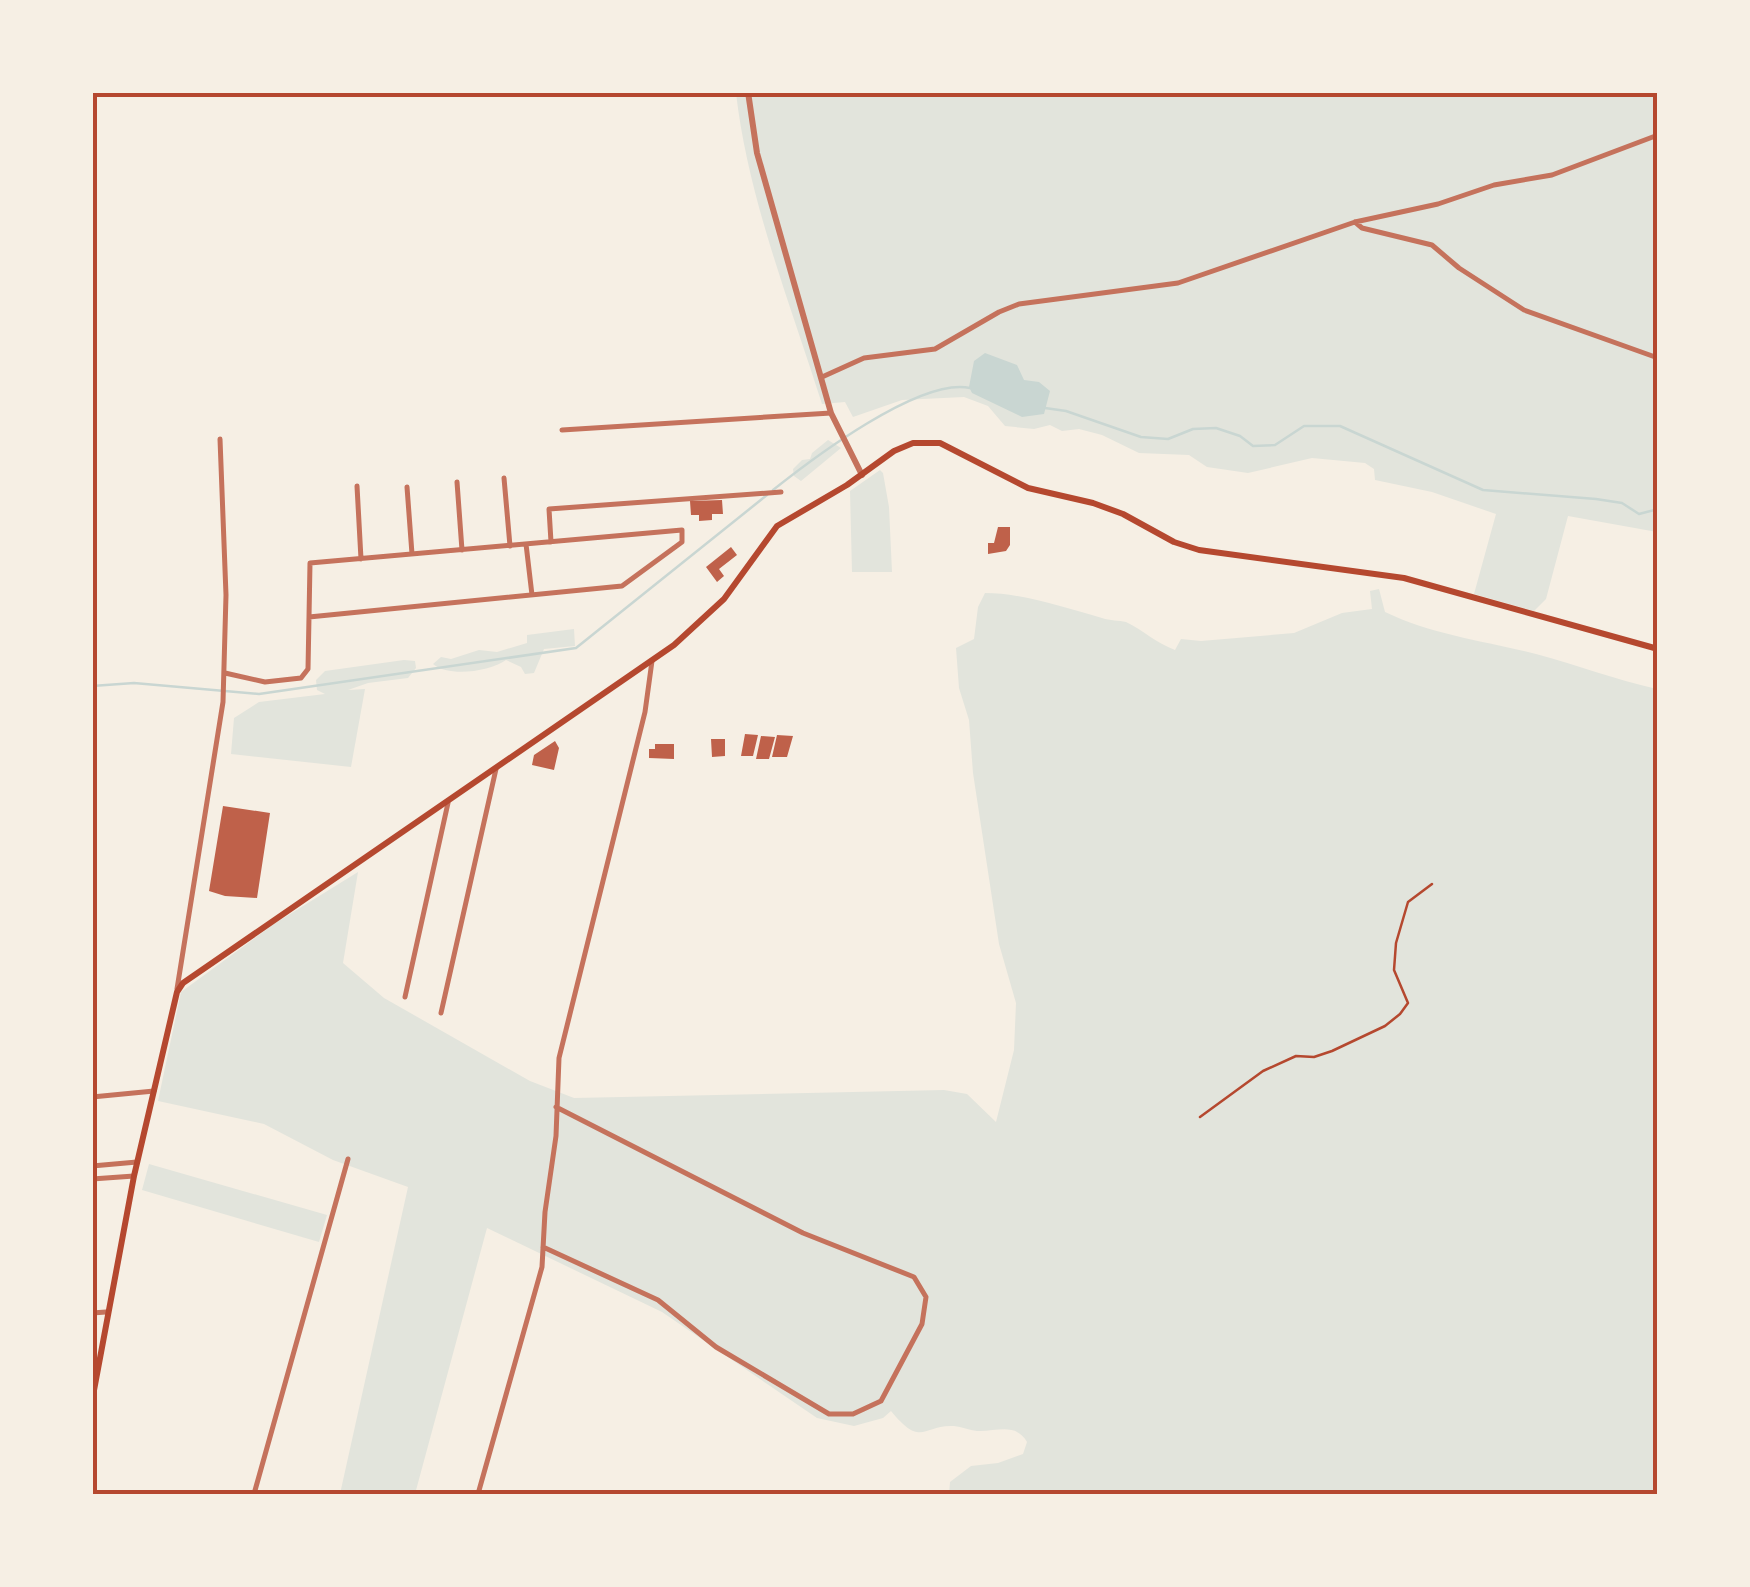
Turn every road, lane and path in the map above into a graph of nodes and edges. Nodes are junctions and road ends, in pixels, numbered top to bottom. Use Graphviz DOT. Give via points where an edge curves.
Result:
graph roads {
  1 [pos="748,92"];
  2 [pos="1658,135"];
  3 [pos="1356,222"];
  4 [pos="1658,358"];
  5 [pos="822,377"];
  6 [pos="830,412"];
  7 [pos="562,430"];
  8 [pos="220,440"];
  9 [pos="504,478"];
  10 [pos="858,478"];
  11 [pos="457,482"];
  12 [pos="358,486"];
  13 [pos="407,488"];
  14 [pos="781,492"];
  15 [pos="551,542"];
  16 [pos="526,544"];
  17 [pos="510,546"];
  18 [pos="462,550"];
  19 [pos="412,554"];
  20 [pos="361,559"];
  21 [pos="532,595"];
  22 [pos="310,617"];
  23 [pos="1658,648"];
  24 [pos="652,662"];
  25 [pos="225,674"];
  26 [pos="496,769"];
  27 [pos="448,803"];
  28 [pos="1432,884"];
  29 [pos="176,992"];
  30 [pos="405,996"];
  31 [pos="441,1012"];
  32 [pos="155,1091"];
  33 [pos="92,1097"];
  34 [pos="556,1107"];
  35 [pos="1200,1117"];
  36 [pos="348,1159"];
  37 [pos="137,1162"];
  38 [pos="92,1166"];
  39 [pos="134,1176"];
  40 [pos="92,1179"];
  41 [pos="543,1246"];
  42 [pos="106,1312"];
  43 [pos="92,1313"];
  44 [pos="92,1401"];
  45 [pos="254,1494"];
  46 [pos="478,1494"];
  1 -- 5 [label="street" via="757,154"];
  2 -- 3 [label="street" via="1552,175"];
  3 -- 4 [label="street" via="1432,244 1524,310"];
  3 -- 5 [label="street" via="1178,283 1019,304 935,349 864,358"];
  5 -- 6 [label="street"];
  6 -- 7 [label="street"];
  6 -- 10 [label="street"];
  8 -- 25 [label="street"];
  9 -- 17 [label="street"];
  10 -- 23 [label="main road" via="894,451 933,441 1028,488 1124,514 1200,550 1404,578"];
  10 -- 24 [label="main road" via="776,526 713,612"];
  11 -- 18 [label="street"];
  12 -- 20 [label="street"];
  13 -- 19 [label="street"];
  14 -- 15 [label="street" via="549,509"];
  15 -- 16 [label="street"];
  15 -- 21 [label="street" via="682,530 682,542 622,586"];
  16 -- 17 [label="street"];
  16 -- 21 [label="street"];
  17 -- 18 [label="street"];
  18 -- 19 [label="street"];
  19 -- 20 [label="street"];
  20 -- 22 [label="street" via="310,564"];
  21 -- 22 [label="street"];
  22 -- 25 [label="street" via="308,669 301,678 265,682"];
  24 -- 26 [label="main road"];
  24 -- 34 [label="street" via="559,1058"];
  25 -- 29 [label="street"];
  26 -- 27 [label="main road"];
  26 -- 31 [label="street"];
  27 -- 29 [label="main road"];
  27 -- 30 [label="street"];
  28 -- 35 [label="path" via="1408,902 1401,918 1393,960 1408,1003 1400,1014 1332,1051 1277,1063"];
  29 -- 32 [label="main road"];
  32 -- 33 [label="street"];
  32 -- 37 [label="main road"];
  34 -- 41 [label="street"];
  34 -- 41 [label="street" via="803,1233 907,1273 923,1290 926,1310 881,1401 870,1410 829,1414 716,1347 658,1300"];
  36 -- 45 [label="street"];
  37 -- 38 [label="street"];
  37 -- 39 [label="main road"];
  39 -- 40 [label="street"];
  39 -- 42 [label="main road"];
  41 -- 46 [label="street"];
  42 -- 43 [label="street"];
  42 -- 44 [label="main road"];
}
